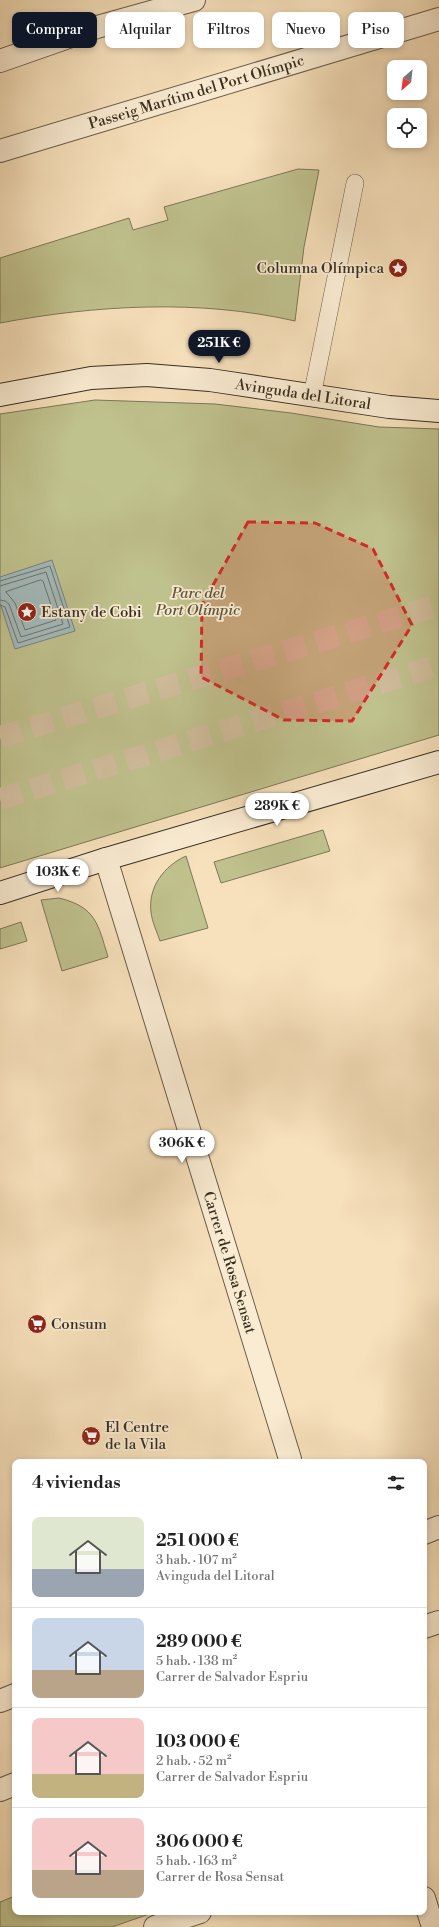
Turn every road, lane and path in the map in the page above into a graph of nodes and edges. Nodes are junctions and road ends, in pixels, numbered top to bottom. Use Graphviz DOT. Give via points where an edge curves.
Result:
graph roads {
  1 [pos="194,0"];
  2 [pos="439,19"];
  3 [pos="0,61"];
  4 [pos="0,151"];
  5 [pos="355,183"];
  6 [pos="0,395"];
  7 [pos="312,396"];
  8 [pos="439,411"];
  9 [pos="439,762"];
  10 [pos="106,859"];
  11 [pos="0,893"];
  12 [pos="290,1459"];
  13 [pos="439,1527"];
  14 [pos="427,1532"];
  15 [pos="439,1622"];
  16 [pos="427,1626"];
  17 [pos="12,1696"];
  18 [pos="0,1700"];
  19 [pos="12,1785"];
  20 [pos="0,1790"];
  21 [pos="427,1908"];
  22 [pos="191,1915"];
  23 [pos="155,1927"];
  24 [pos="433,1927"];
  1 -- 3 [label="street" via="96,27"];
  2 -- 4 [label="street, Passeig Marítim del Port Olímpic"];
  5 -- 7 [label="lane"];
  6 -- 7 [label="street, Avinguda del Litoral" via="91,378 147,375 210,380"];
  7 -- 8 [label="street, Avinguda del Litoral" via="389,408"];
  9 -- 10 [label="street"];
  10 -- 11 [label="street"];
  10 -- 12 [label="street, Carrer de Rosa Sensat"];
  13 -- 14 [label="street"];
  15 -- 16 [label="street"];
  17 -- 18 [label="street"];
  19 -- 20 [label="street"];
  21 -- 24 [label="street"];
  22 -- 23 [label="street"];
}
